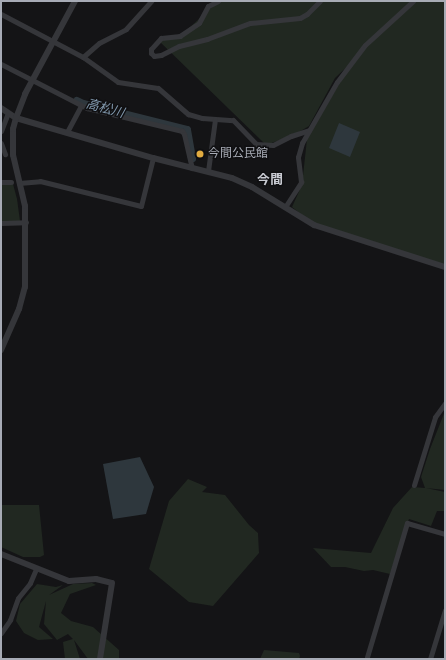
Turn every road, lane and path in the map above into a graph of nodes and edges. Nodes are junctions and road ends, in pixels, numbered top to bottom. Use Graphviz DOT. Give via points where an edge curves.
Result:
graph roads {
  1 [pos="75,1"];
  2 [pos="151,1"];
  3 [pos="218,1"];
  4 [pos="320,1"];
  5 [pos="413,1"];
  6 [pos="1,14"];
  7 [pos="54,41"];
  8 [pos="83,57"];
  9 [pos="1,64"];
  10 [pos="34,79"];
  11 [pos="81,106"];
  12 [pos="1,108"];
  13 [pos="8,113"];
  14 [pos="16,118"];
  15 [pos="214,118"];
  16 [pos="309,130"];
  17 [pos="1,131"];
  18 [pos="67,132"];
  19 [pos="1,143"];
  20 [pos="5,154"];
  21 [pos="153,158"];
  22 [pos="192,168"];
  23 [pos="208,172"];
  24 [pos="1,182"];
  25 [pos="12,182"];
  26 [pos="19,183"];
  27 [pos="285,207"];
  28 [pos="26,222"];
  29 [pos="1,223"];
  30 [pos="445,267"];
  31 [pos="1,350"];
  32 [pos="445,403"];
  33 [pos="414,485"];
  34 [pos="445,534"];
  35 [pos="1,554"];
  36 [pos="36,569"];
  37 [pos="445,610"];
  38 [pos="1,633"];
  39 [pos="368,657"];
  40 [pos="100,659"];
  41 [pos="430,659"];
  1 -- 7 [label="street"];
  2 -- 8 [label="street" via="126,29 99,43"];
  3 -- 4 [label="street" via="208,6 199,23 180,36 161,38 151,49 151,53 154,56 161,56 179,46 206,39 250,22 300,18"];
  5 -- 16 [label="street" via="353,60"];
  6 -- 7 [label="street"];
  7 -- 8 [label="street"];
  7 -- 10 [label="street"];
  8 -- 15 [label="street" via="118,82 158,88 188,114"];
  9 -- 10 [label="street"];
  10 -- 11 [label="street"];
  10 -- 14 [label="street"];
  11 -- 18 [label="street"];
  11 -- 22 [label="street" via="182,131"];
  12 -- 13 [label="street"];
  13 -- 14 [label="street"];
  13 -- 17 [label="street"];
  14 -- 18 [label="street"];
  14 -- 26 [label="street" via="13,155"];
  15 -- 16 [label="street" via="233,120 250,140 262,146 273,145"];
  15 -- 23 [label="street"];
  16 -- 27 [label="street" via="298,157 299,187"];
  18 -- 21 [label="street"];
  19 -- 20 [label="street"];
  21 -- 22 [label="street"];
  21 -- 26 [label="street" via="141,206 40,180"];
  22 -- 23 [label="street"];
  23 -- 27 [label="street" via="242,182"];
  24 -- 25 [label="street"];
  26 -- 28 [label="street"];
  27 -- 30 [label="street" via="314,225"];
  28 -- 29 [label="street"];
  28 -- 31 [label="street" via="25,287 19,309"];
  32 -- 33 [label="street" via="435,417"];
  34 -- 39 [label="street" via="407,523"];
  35 -- 36 [label="street"];
  36 -- 38 [label="street"];
  36 -- 40 [label="street" via="69,581 96,579 112,583"];
  37 -- 41 [label="street"];
}
